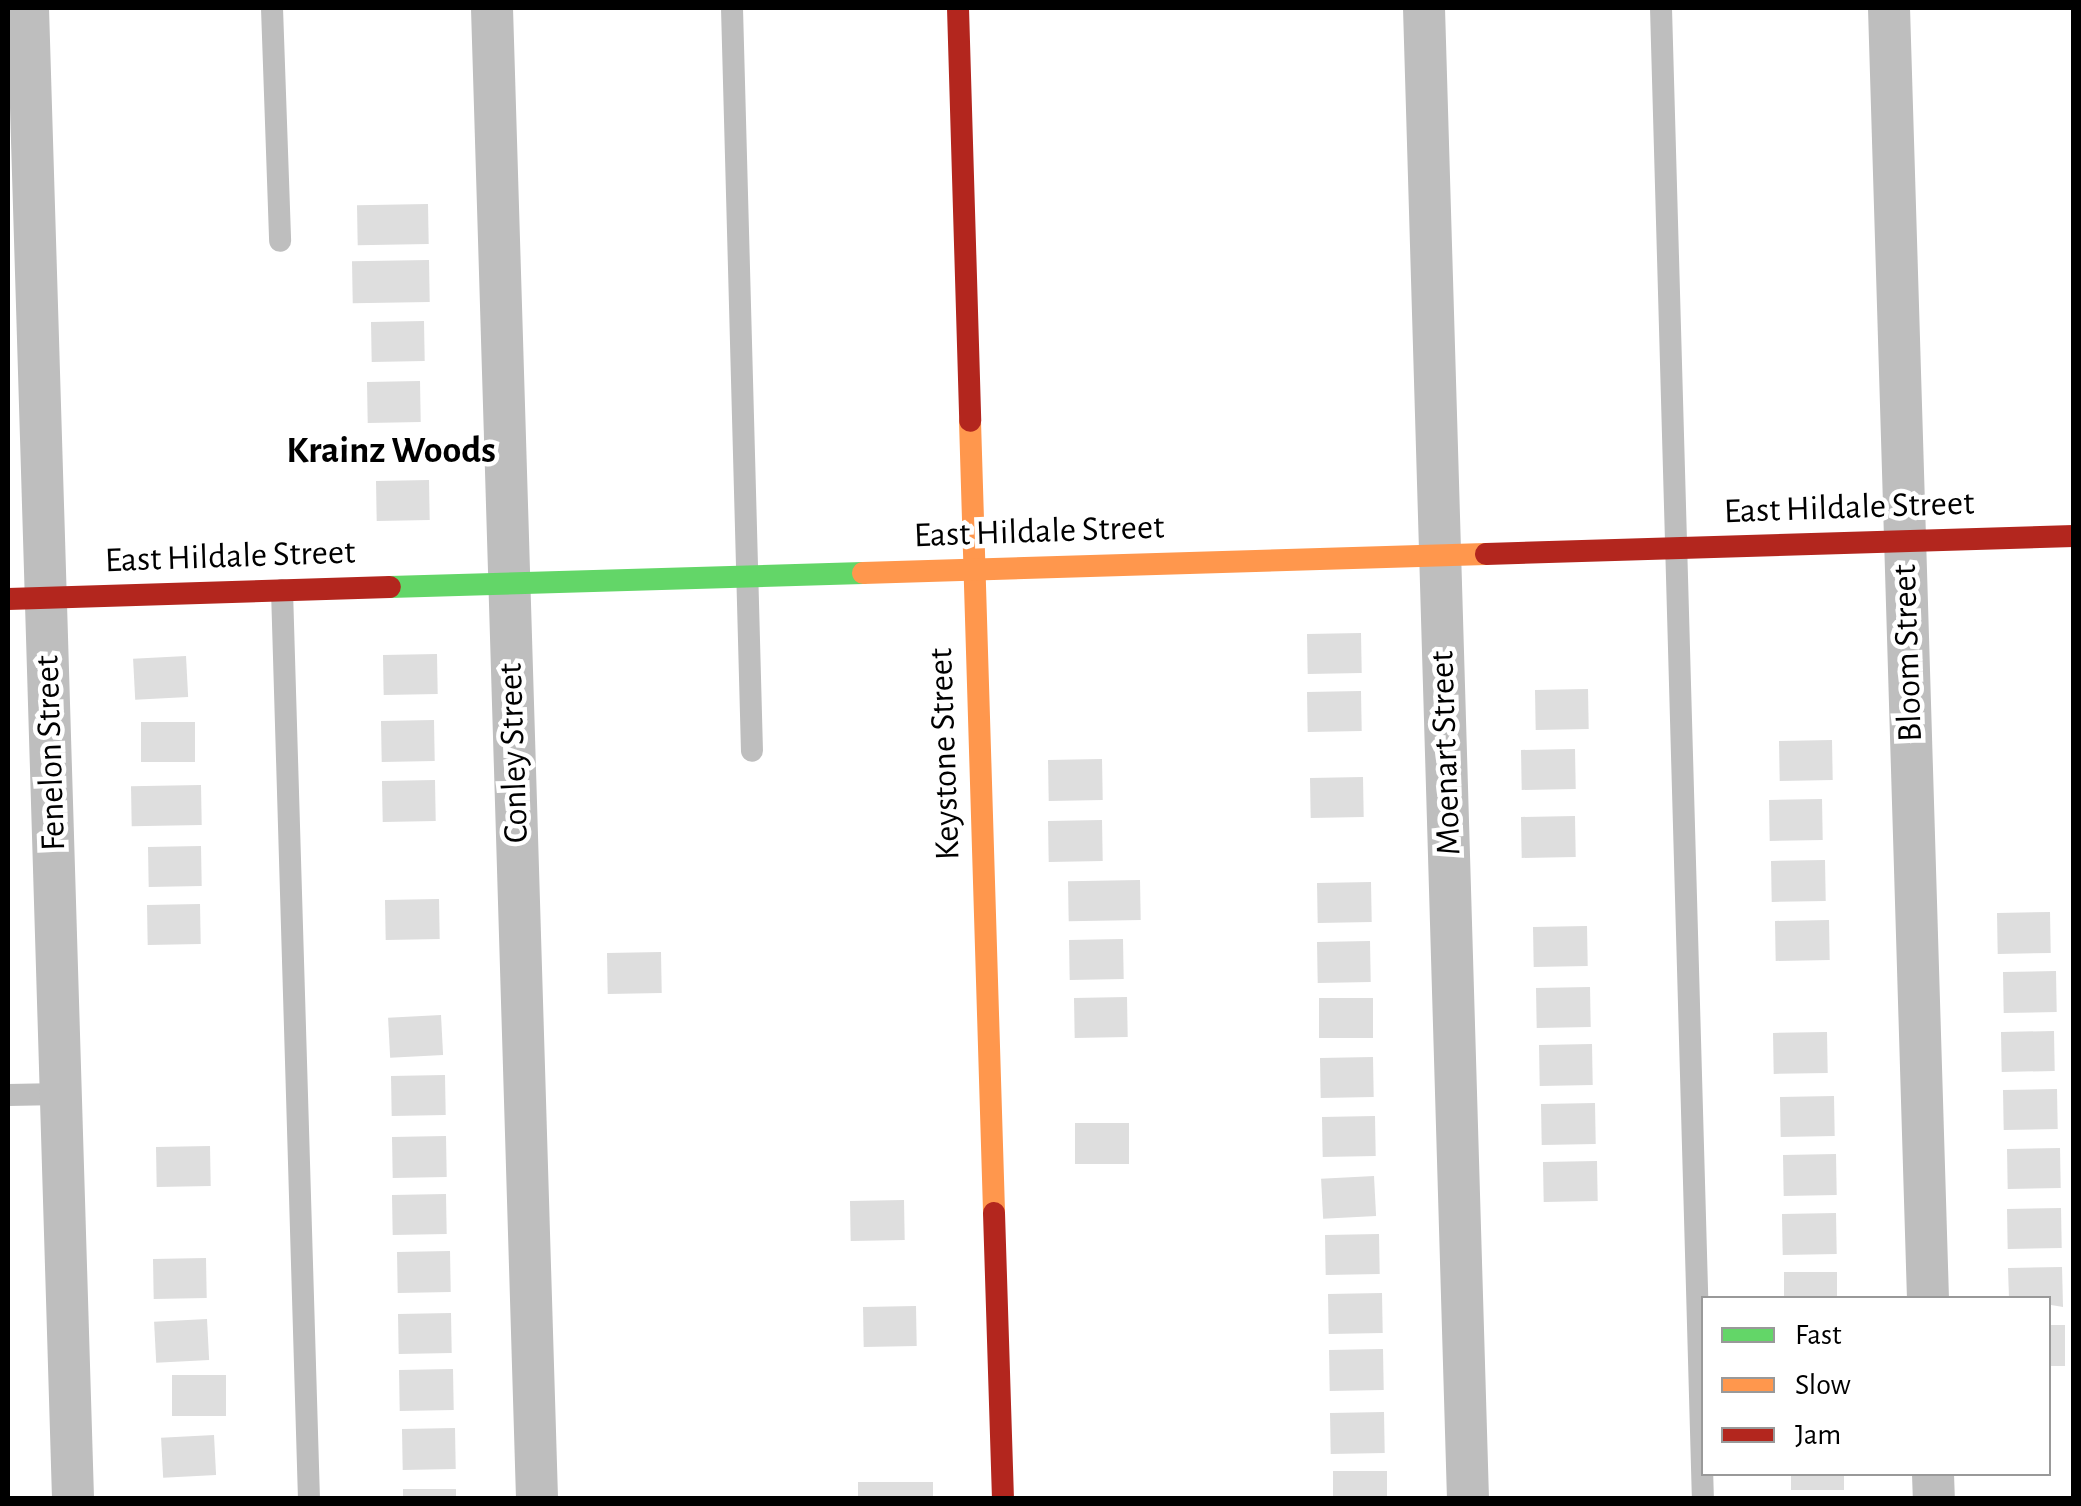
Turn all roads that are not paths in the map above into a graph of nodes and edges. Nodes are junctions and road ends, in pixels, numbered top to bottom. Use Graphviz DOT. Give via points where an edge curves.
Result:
graph roads {
  1 [pos="28,8"];
  2 [pos="272,8"];
  3 [pos="492,8"];
  4 [pos="732,8"];
  5 [pos="958,8"];
  6 [pos="1424,8"];
  7 [pos="1661,8"];
  8 [pos="1889,8"];
  9 [pos="280,242"];
  10 [pos="2074,536"];
  11 [pos="1905,541"];
  12 [pos="1675,548"];
  13 [pos="1440,555"];
  14 [pos="974,570"];
  15 [pos="747,576"];
  16 [pos="509,584"];
  17 [pos="282,590"];
  18 [pos="27,598"];
  19 [pos="752,751"];
  20 [pos="61,1094"];
  21 [pos="8,1095"];
  22 [pos="1928,1296"];
  23 [pos="1701,1400"];
  24 [pos="73,1498"];
  25 [pos="310,1498"];
  26 [pos="537,1498"];
  27 [pos="1003,1498"];
  28 [pos="1468,1498"];
  1 -- 18 [label="street, Fenelon Street"];
  2 -- 9 [label="lane"];
  3 -- 16 [label="street, Conley Street"];
  4 -- 15 [label="lane"];
  5 -- 14 [label="street, Keystone Street"];
  6 -- 13 [label="street, Moenart Street"];
  7 -- 12 [label="lane"];
  8 -- 11 [label="street, Bloom Street"];
  10 -- 11 [label="street, East Hildale Street"];
  11 -- 12 [label="street, East Hildale Street"];
  11 -- 22 [label="street, Bloom Street"];
  12 -- 13 [label="street, East Hildale Street"];
  12 -- 23 [label="lane"];
  13 -- 14 [label="street, East Hildale Street"];
  13 -- 28 [label="street, Moenart Street"];
  14 -- 15 [label="street, East Hildale Street"];
  14 -- 27 [label="street, Keystone Street"];
  15 -- 16 [label="street, East Hildale Street"];
  15 -- 19 [label="lane"];
  16 -- 17 [label="street, East Hildale Street"];
  16 -- 26 [label="street, Conley Street"];
  17 -- 18 [label="street, East Hildale Street"];
  17 -- 25 [label="lane"];
  18 -- 20 [label="street, Fenelon Street"];
  20 -- 21 [label="lane"];
  20 -- 24 [label="street, Fenelon Street"];
}
